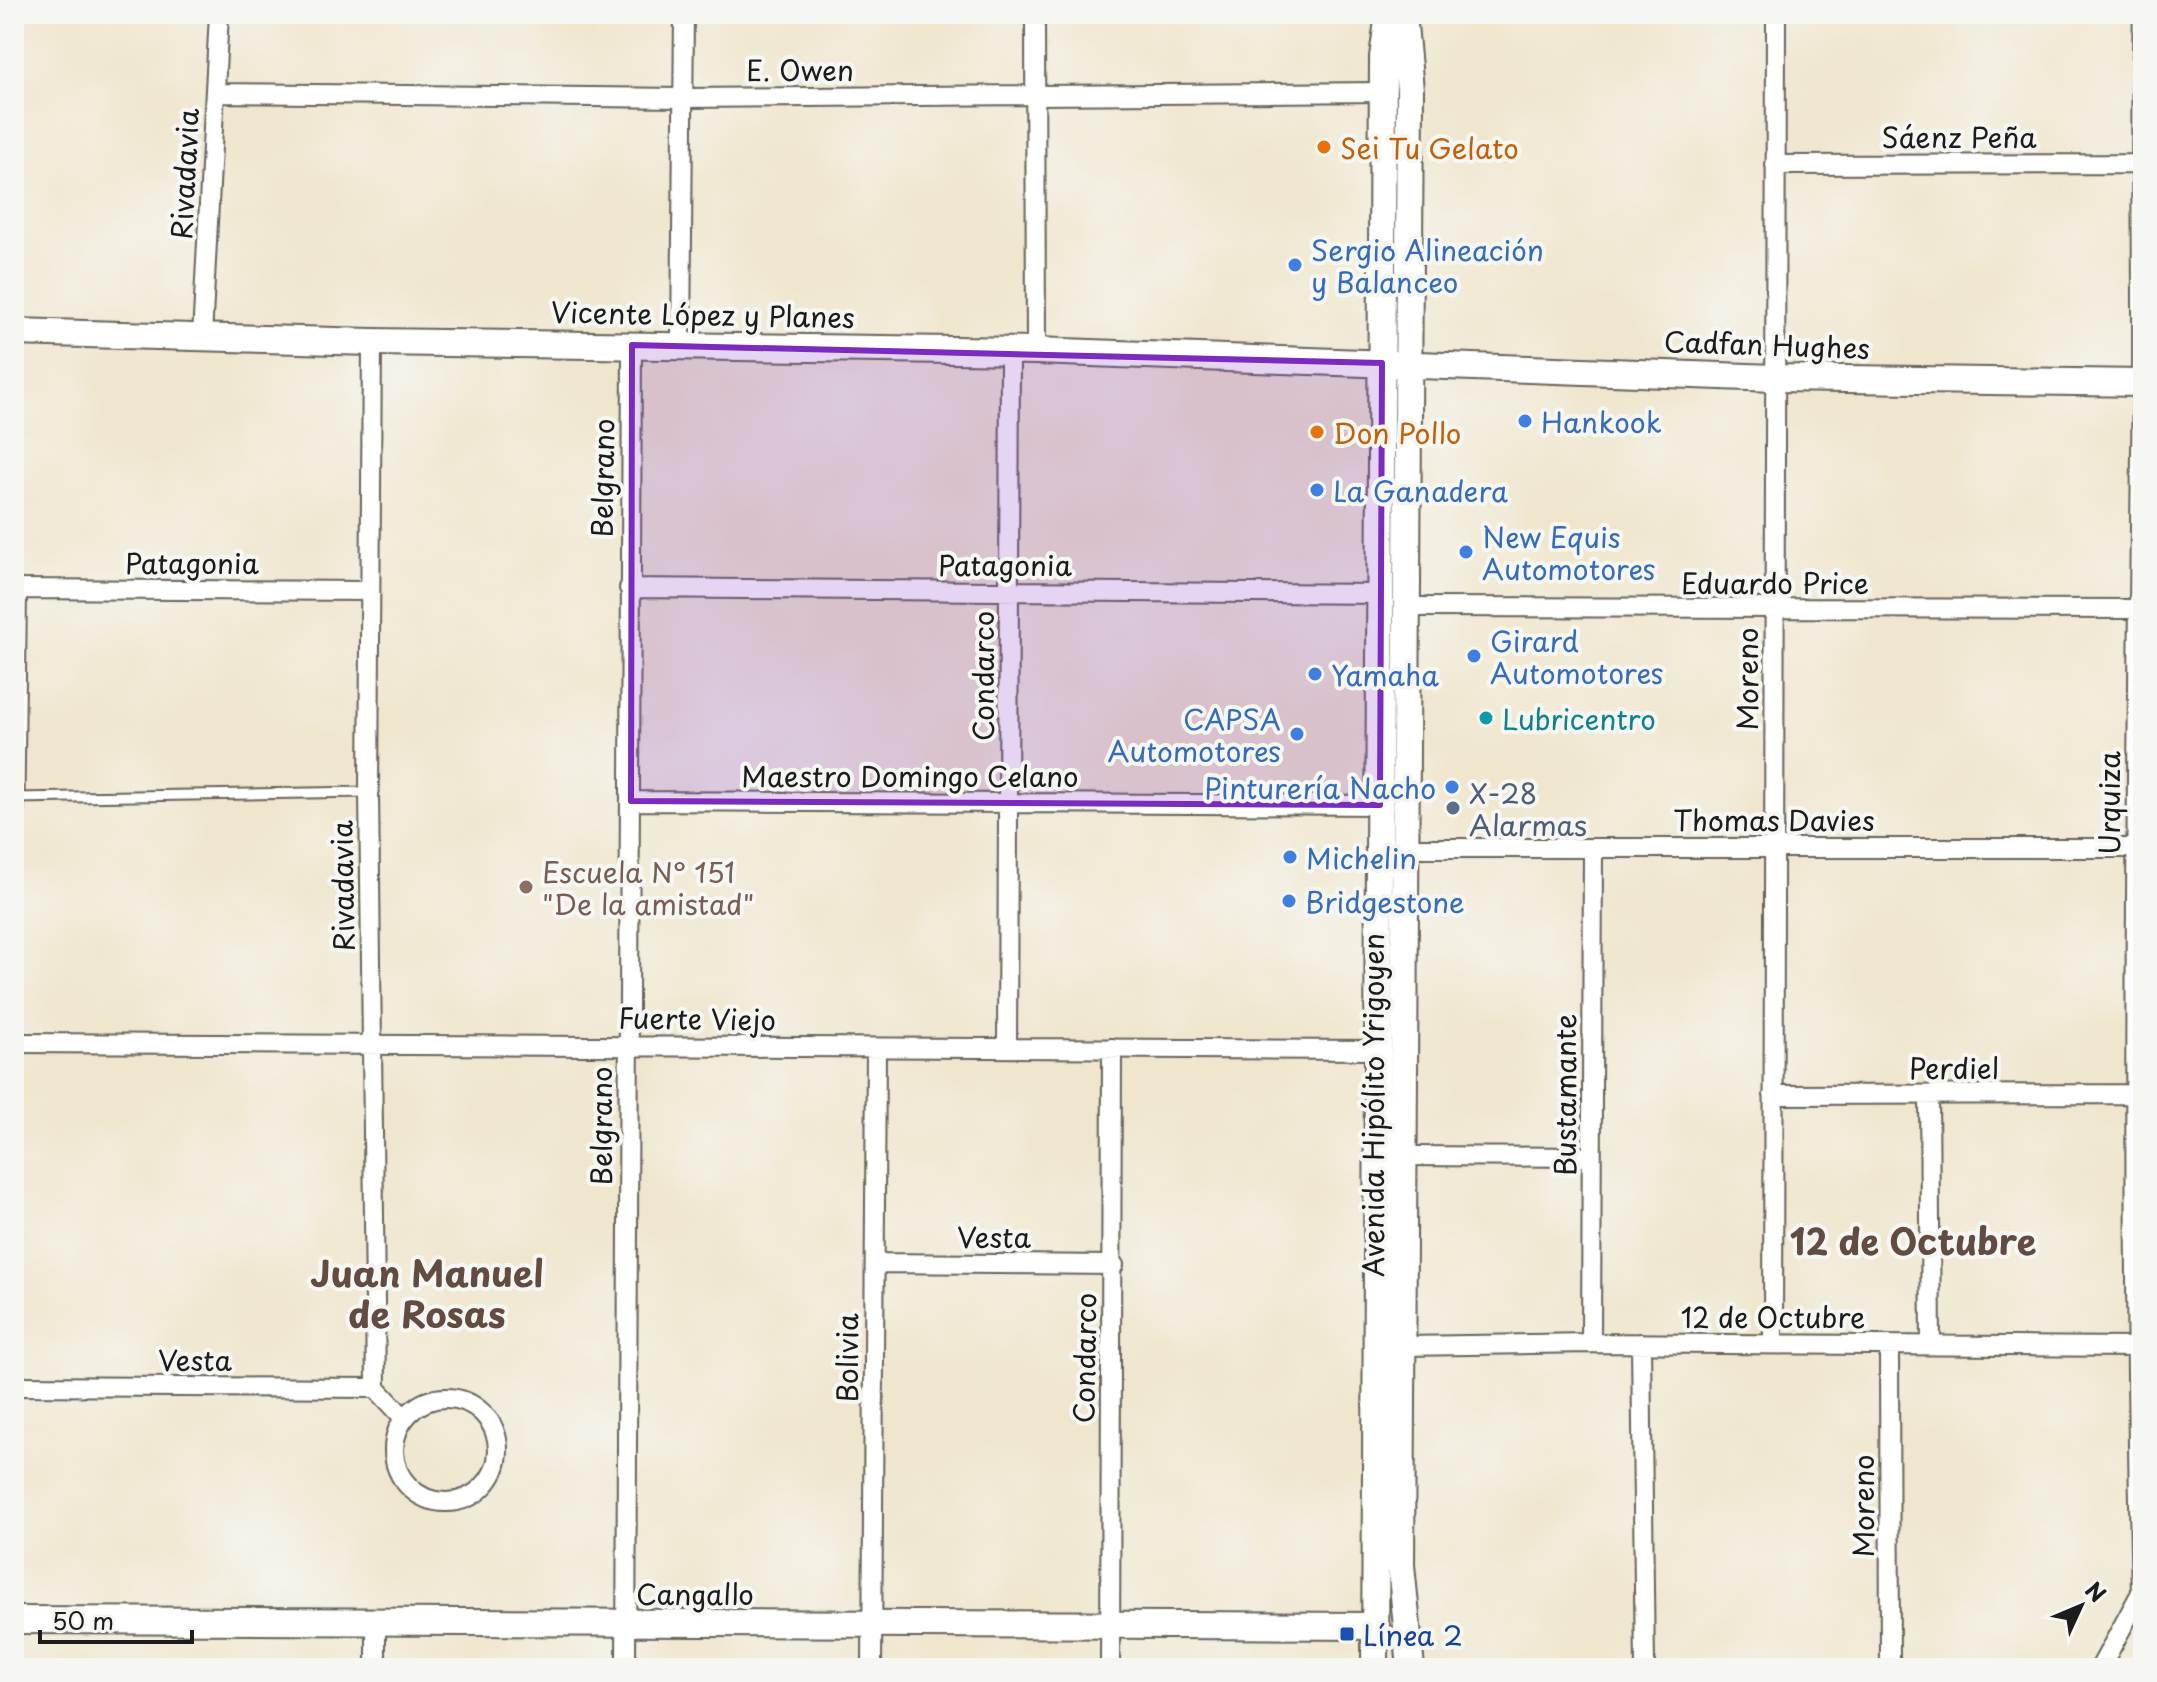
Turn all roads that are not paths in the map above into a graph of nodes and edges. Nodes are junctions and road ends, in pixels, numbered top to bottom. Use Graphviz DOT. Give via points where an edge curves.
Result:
graph roads {
  1 [pos="219,14"];
  2 [pos="684,14"];
  3 [pos="1035,14"];
  4 [pos="1389,14"];
  5 [pos="1403,14"];
  6 [pos="1776,14"];
  7 [pos="2143,14"];
  8 [pos="1384,92"];
  9 [pos="216,93"];
  10 [pos="1034,96"];
  11 [pos="683,98"];
  12 [pos="2141,164"];
  13 [pos="1775,165"];
  14 [pos="14,332"];
  15 [pos="202,337"];
  16 [pos="372,342"];
  17 [pos="632,345"];
  18 [pos="681,345"];
  19 [pos="1023,352"];
  20 [pos="1393,363"];
  21 [pos="1775,378"];
  22 [pos="2142,383"];
  23 [pos="629,588"];
  24 [pos="16,589"];
  25 [pos="370,591"];
  26 [pos="1010,592"];
  27 [pos="1381,594"];
  28 [pos="1407,607"];
  29 [pos="2140,609"];
  30 [pos="1774,611"];
  31 [pos="369,792"];
  32 [pos="15,798"];
  33 [pos="631,801"];
  34 [pos="1009,804"];
  35 [pos="1380,805"];
  36 [pos="14,845"];
  37 [pos="1774,846"];
  38 [pos="1405,848"];
  39 [pos="1593,848"];
  40 [pos="2139,848"];
  41 [pos="2140,1029"];
  42 [pos="14,1043"];
  43 [pos="628,1044"];
  44 [pos="372,1047"];
  45 [pos="1007,1048"];
  46 [pos="1112,1048"];
  47 [pos="876,1049"];
  48 [pos="1379,1050"];
  49 [pos="2135,1094"];
  50 [pos="1773,1095"];
  51 [pos="1929,1095"];
  52 [pos="1404,1156"];
  53 [pos="1591,1157"];
  54 [pos="2139,1167"];
  55 [pos="875,1263"];
  56 [pos="1114,1265"];
  57 [pos="1591,1343"];
  58 [pos="1641,1343"];
  59 [pos="1773,1344"];
  60 [pos="1889,1345"];
  61 [pos="1931,1345"];
  62 [pos="1403,1346"];
  63 [pos="2139,1347"];
  64 [pos="14,1386"];
  65 [pos="376,1388"];
  66 [pos="404,1418"];
  67 [pos="1401,1565"];
  68 [pos="2142,1591"];
  69 [pos="14,1620"];
  70 [pos="376,1624"];
  71 [pos="626,1625"];
  72 [pos="872,1625"];
  73 [pos="1376,1626"];
  74 [pos="1109,1627"];
  75 [pos="376,1668"];
  76 [pos="626,1668"];
  77 [pos="872,1668"];
  78 [pos="1110,1668"];
  79 [pos="1375,1668"];
  80 [pos="1411,1668"];
  81 [pos="1645,1668"];
  82 [pos="1890,1668"];
  83 [pos="2100,1668"];
  1 -- 9 [label="street, Rivadavia"];
  2 -- 11 [label="street"];
  3 -- 10 [label="street, Condarco"];
  4 -- 8 [label="street, Avenida Hipólito Yrigoyen"];
  5 -- 20 [label="street, Avenida Hipólito Yrigoyen" via="1410,90"];
  6 -- 13 [label="street, Moreno"];
  7 -- 12 [label="street, Urquiza"];
  8 -- 10 [label="street, E. Owen"];
  8 -- 20 [label="street, Avenida Hipólito Yrigoyen"];
  9 -- 11 [label="street, E. Owen"];
  9 -- 15 [label="street, Rivadavia"];
  10 -- 11 [label="street, E. Owen"];
  10 -- 19 [label="street, Condarco"];
  11 -- 18 [label="street"];
  12 -- 13 [label="street, Sáenz Peña"];
  12 -- 22 [label="street, Urquiza"];
  13 -- 21 [label="street, Moreno"];
  14 -- 15 [label="street, Vicente López y Planes"];
  15 -- 16 [label="street, Vicente López y Planes"];
  16 -- 17 [label="street, Vicente López y Planes"];
  16 -- 25 [label="street, Rivadavia"];
  17 -- 18 [label="street, Vicente López y Planes"];
  17 -- 23 [label="street, Belgrano"];
  18 -- 19 [label="street, Vicente López y Planes"];
  19 -- 20 [label="street, Vicente López y Planes"];
  19 -- 26 [label="street, Condarco"];
  20 -- 21 [label="street, Cadfan Hughes"];
  20 -- 27 [label="street, Avenida Hipólito Yrigoyen"];
  20 -- 28 [label="street, Avenida Hipólito Yrigoyen"];
  21 -- 22 [label="street, Cadfan Hughes"];
  21 -- 30 [label="street, Moreno"];
  22 -- 29 [label="street, Urquiza"];
  23 -- 26 [label="street, Patagonia"];
  23 -- 33 [label="street, Belgrano"];
  24 -- 25 [label="street, Patagonia"];
  24 -- 32 [label="street"];
  25 -- 31 [label="street, Rivadavia"];
  26 -- 27 [label="street, Patagonia"];
  26 -- 34 [label="street, Condarco"];
  27 -- 35 [label="street, Avenida Hipólito Yrigoyen"];
  28 -- 30 [label="street, Eduardo Price"];
  28 -- 38 [label="street, Avenida Hipólito Yrigoyen"];
  29 -- 30 [label="street, Eduardo Price"];
  29 -- 40 [label="street, Urquiza"];
  30 -- 37 [label="street, Moreno"];
  31 -- 32 [label="lane"];
  31 -- 44 [label="street, Rivadavia"];
  32 -- 36 [label="street"];
  33 -- 34 [label="street, Maestro Domingo Celano"];
  33 -- 43 [label="street, Belgrano"];
  34 -- 35 [label="street, Maestro Domingo Celano"];
  34 -- 45 [label="street, Condarco"];
  35 -- 48 [label="street, Avenida Hipólito Yrigoyen"];
  37 -- 39 [label="street, Thomas Davies"];
  37 -- 40 [label="street, Thomas Davies"];
  37 -- 50 [label="street, Moreno"];
  38 -- 39 [label="street, Thomas Davies"];
  38 -- 52 [label="street, Avenida Hipólito Yrigoyen"];
  39 -- 53 [label="street, Bustamante"];
  40 -- 41 [label="street, Urquiza"];
  41 -- 49 [label="street, Urquiza"];
  42 -- 44 [label="street, Fuerte Viejo"];
  43 -- 44 [label="street, Fuerte Viejo"];
  43 -- 47 [label="street, Fuerte Viejo"];
  43 -- 71 [label="street, Belgrano"];
  44 -- 65 [label="street, Rivadavia"];
  45 -- 46 [label="street, Fuerte Viejo"];
  45 -- 47 [label="street, Fuerte Viejo"];
  46 -- 48 [label="street, Fuerte Viejo"];
  46 -- 56 [label="street, Condarco"];
  47 -- 55 [label="street, Bolivia"];
  48 -- 73 [label="street, Avenida Hipólito Yrigoyen"];
  49 -- 51 [label="street, Perdiel"];
  49 -- 54 [label="street, Urquiza"];
  50 -- 51 [label="street, Perdiel"];
  50 -- 59 [label="street, Moreno"];
  51 -- 61 [label="street"];
  52 -- 53 [label="street"];
  52 -- 62 [label="street, Avenida Hipólito Yrigoyen"];
  53 -- 57 [label="street, Bustamante"];
  54 -- 63 [label="street, Urquiza"];
  55 -- 56 [label="street, Vesta"];
  55 -- 72 [label="street, Bolivia"];
  56 -- 74 [label="street, Condarco"];
  57 -- 58 [label="street, 12 de Octubre"];
  57 -- 62 [label="street, 12 de Octubre"];
  58 -- 59 [label="street, 12 de Octubre"];
  58 -- 81 [label="street"];
  59 -- 60 [label="street, 12 de Octubre"];
  60 -- 61 [label="street, 12 de Octubre"];
  60 -- 82 [label="street, Moreno"];
  61 -- 63 [label="street, 12 de Octubre"];
  62 -- 67 [label="street, Avenida Hipólito Yrigoyen"];
  63 -- 68 [label="street, Urquiza"];
  64 -- 65 [label="street, Vesta"];
  65 -- 66 [label="street"];
  66 -- 66 [label="street" via="397,1433 396,1465 415,1492 445,1502 476,1493 488,1481 498,1447 494,1430 470,1404 434,1399"];
  67 -- 73 [label="street"];
  67 -- 80 [label="street, Avenida Hipólito Yrigoyen"];
  68 -- 83 [label="street"];
  69 -- 70 [label="street, Cangallo"];
  70 -- 71 [label="street, Cangallo"];
  70 -- 75 [label="street"];
  71 -- 72 [label="street, Cangallo"];
  71 -- 76 [label="street, Belgrano"];
  72 -- 74 [label="street, Cangallo"];
  72 -- 77 [label="street, Bolivia"];
  73 -- 74 [label="street, Cangallo"];
  73 -- 79 [label="street, Avenida Hipólito Yrigoyen"];
  73 -- 80 [label="street"];
  74 -- 78 [label="street, Condarco"];
}
